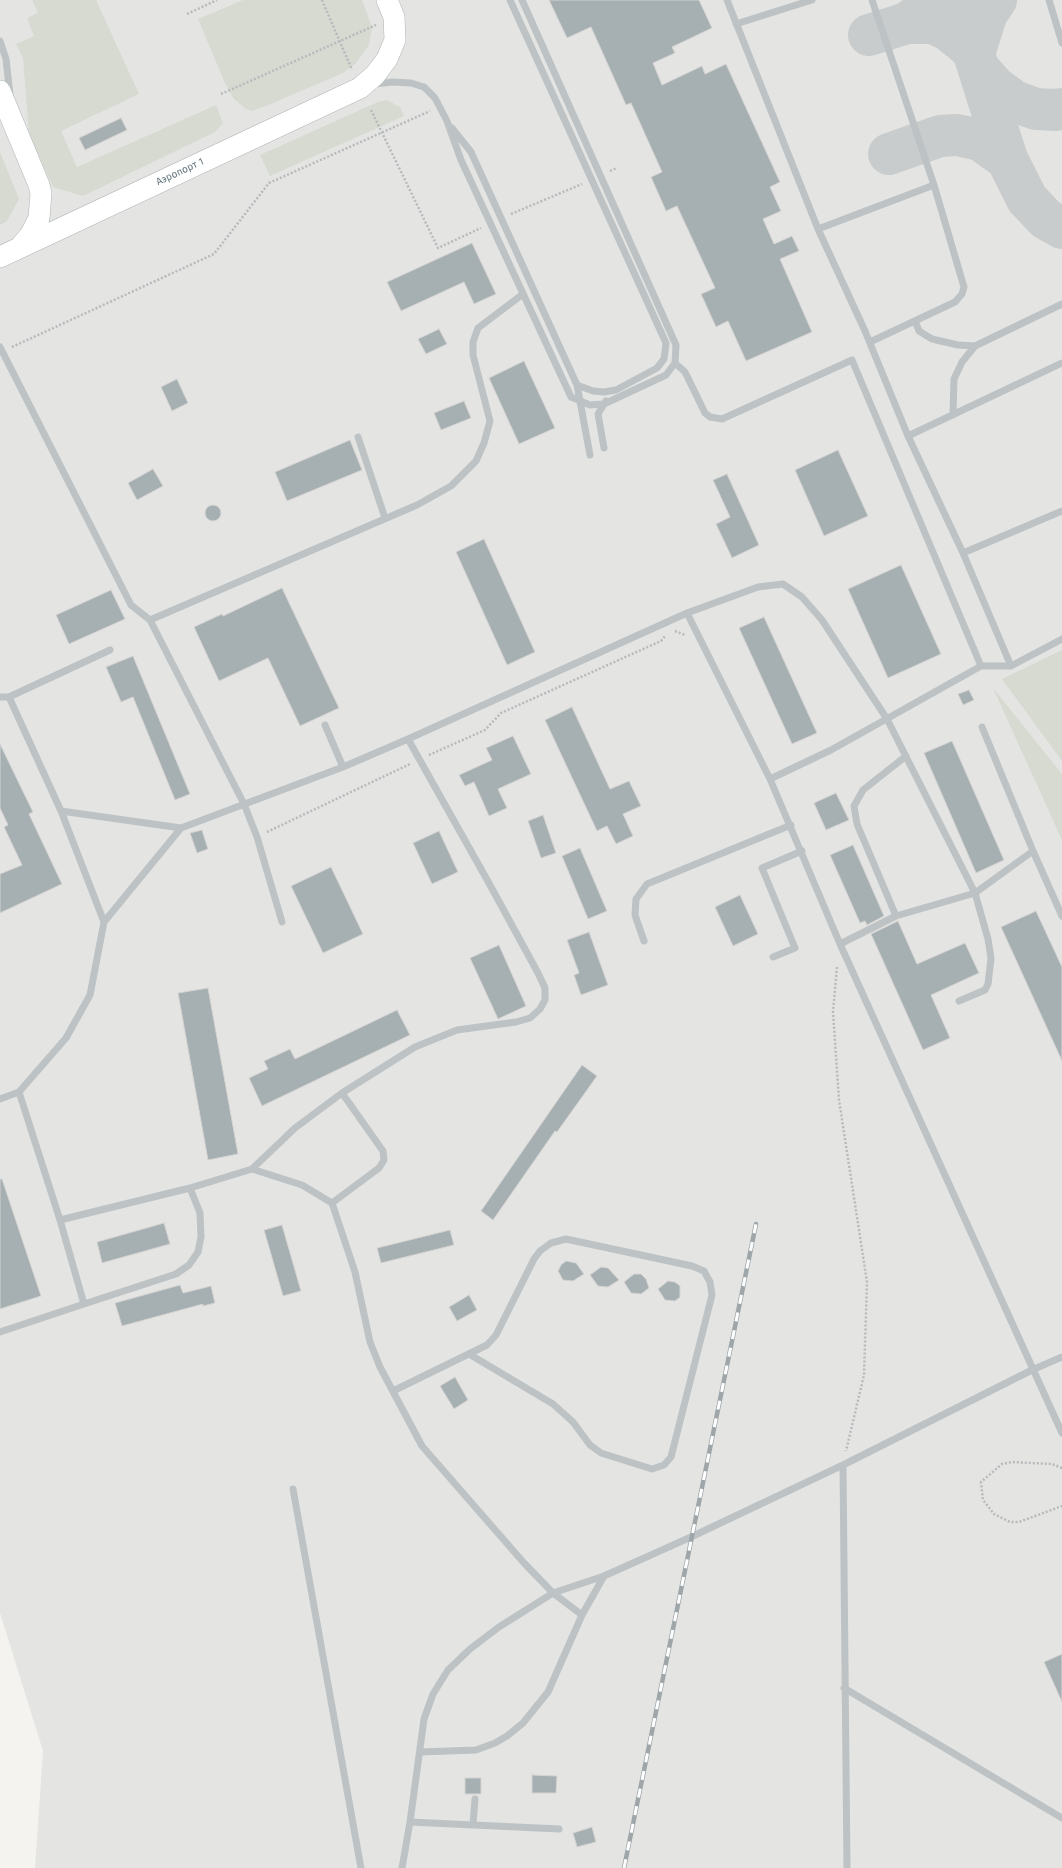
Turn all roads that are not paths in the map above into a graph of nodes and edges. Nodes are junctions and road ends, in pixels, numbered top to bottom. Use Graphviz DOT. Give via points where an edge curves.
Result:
graph roads {
  1 [pos="510,0"];
  2 [pos="522,0"];
  3 [pos="727,0"];
  4 [pos="812,0"];
  5 [pos="872,0"];
  6 [pos="1049,0"];
  7 [pos="390,8"];
  8 [pos="736,24"];
  9 [pos="0,41"];
  10 [pos="1062,43"];
  11 [pos="356,79"];
  12 [pos="0,91"];
  13 [pos="0,103"];
  14 [pos="447,121"];
  15 [pos="14,123"];
  16 [pos="934,186"];
  17 [pos="818,229"];
  18 [pos="20,248"];
  19 [pos="0,257"];
  20 [pos="523,294"];
  21 [pos="1062,304"];
  22 [pos="915,321"];
  23 [pos="870,342"];
  24 [pos="975,346"];
  25 [pos="1,349"];
  26 [pos="675,363"];
  27 [pos="1062,363"];
  28 [pos="577,385"];
  29 [pos="616,390"];
  30 [pos="571,397"];
  31 [pos="580,401"];
  32 [pos="604,404"];
  33 [pos="953,415"];
  34 [pos="583,421"];
  35 [pos="908,436"];
  36 [pos="358,437"];
  37 [pos="604,448"];
  38 [pos="590,454"];
  39 [pos="1062,510"];
  40 [pos="385,518"];
  41 [pos="963,553"];
  42 [pos="687,613"];
  43 [pos="150,620"];
  44 [pos="1062,640"];
  45 [pos="110,650"];
  46 [pos="981,666"];
  47 [pos="1011,666"];
  48 [pos="0,697"];
  49 [pos="9,697"];
  50 [pos="887,719"];
  51 [pos="325,725"];
  52 [pos="982,727"];
  53 [pos="408,739"];
  54 [pos="906,756"];
  55 [pos="343,767"];
  56 [pos="770,779"];
  57 [pos="244,804"];
  58 [pos="61,811"];
  59 [pos="791,825"];
  60 [pos="181,828"];
  61 [pos="802,851"];
  62 [pos="1032,851"];
  63 [pos="975,893"];
  64 [pos="896,916"];
  65 [pos="1062,916"];
  66 [pos="104,922"];
  67 [pos="282,922"];
  68 [pos="644,941"];
  69 [pos="840,944"];
  70 [pos="773,957"];
  71 [pos="960,1001"];
  72 [pos="19,1092"];
  73 [pos="342,1093"];
  74 [pos="0,1099"];
  75 [pos="252,1169"];
  76 [pos="190,1188"];
  77 [pos="332,1202"];
  78 [pos="60,1220"];
  79 [pos="84,1304"];
  80 [pos="0,1332"];
  81 [pos="469,1354"];
  82 [pos="1062,1357"];
  83 [pos="1032,1370"];
  84 [pos="392,1391"];
  85 [pos="1062,1433"];
  86 [pos="843,1465"];
  87 [pos="293,1489"];
  88 [pos="604,1576"];
  89 [pos="553,1593"];
  90 [pos="582,1615"];
  91 [pos="844,1688"];
  92 [pos="420,1752"];
  93 [pos="475,1799"];
  94 [pos="1062,1818"];
  95 [pos="410,1822"];
  96 [pos="472,1825"];
  97 [pos="559,1829"];
  98 [pos="361,1868"];
  99 [pos="402,1868"];
  100 [pos="847,1868"];
  1 -- 29 [label="lane" via="666,343 664,359 657,368"];
  2 -- 26 [label="lane" via="676,345"];
  3 -- 8 [label="lane"];
  4 -- 8 [label="lane"];
  5 -- 16 [label="lane"];
  6 -- 10 [label="lane"];
  7 -- 11 [label="main road, Аэропорт 1" via="395,40 392,50 381,67"];
  8 -- 17 [label="lane"];
  9 -- 15 [label="lane" via="6,59"];
  11 -- 14 [label="lane" via="411,83 424,88 435,98"];
  11 -- 18 [label="main road, Аэропорт 1"];
  12 -- 15 [label="main road"];
  13 -- 15 [label="lane"];
  14 -- 20 [label="lane" via="461,160"];
  14 -- 28 [label="lane" via="471,152"];
  15 -- 18 [label="main road" via="41,193 39,218"];
  16 -- 17 [label="lane"];
  16 -- 22 [label="lane" via="964,287 956,302"];
  17 -- 23 [label="lane"];
  18 -- 19 [label="main road, Аэропорт 1"];
  20 -- 30 [label="lane"];
  20 -- 40 [label="lane" via="478,328 474,342 473,355 490,421 476,461 451,486 417,505"];
  21 -- 24 [label="lane"];
  22 -- 23 [label="lane"];
  22 -- 24 [label="lane" via="919,331 932,338 958,345"];
  23 -- 35 [label="lane"];
  24 -- 33 [label="lane" via="962,362 954,379"];
  25 -- 43 [label="lane" via="131,605"];
  26 -- 32 [label="lane" via="666,375"];
  26 -- 46 [label="lane" via="685,372 705,413 710,417 722,419 852,360"];
  27 -- 33 [label="lane"];
  28 -- 29 [label="lane" via="592,391"];
  28 -- 31 [label="lane"];
  29 -- 32 [label="lane"];
  30 -- 31 [label="lane"];
  30 -- 34 [label="lane"];
  31 -- 32 [label="lane" via="590,406"];
  31 -- 34 [label="lane"];
  32 -- 37 [label="lane" via="598,414"];
  33 -- 35 [label="lane"];
  34 -- 38 [label="lane"];
  35 -- 41 [label="lane"];
  36 -- 40 [label="lane"];
  39 -- 41 [label="lane"];
  40 -- 43 [label="lane"];
  41 -- 47 [label="lane"];
  42 -- 50 [label="lane" via="758,587 783,584 802,597 822,620"];
  42 -- 53 [label="lane"];
  42 -- 56 [label="lane"];
  43 -- 57 [label="lane"];
  44 -- 47 [label="lane"];
  45 -- 49 [label="lane"];
  46 -- 47 [label="lane"];
  46 -- 50 [label="lane"];
  48 -- 49 [label="lane"];
  49 -- 58 [label="lane"];
  50 -- 54 [label="lane"];
  50 -- 56 [label="lane" via="831,750"];
  51 -- 55 [label="lane"];
  52 -- 62 [label="lane"];
  53 -- 55 [label="lane"];
  53 -- 73 [label="lane" via="531,960 545,988 545,1000 530,1018 457,1030 415,1047"];
  54 -- 63 [label="lane"];
  54 -- 64 [label="lane" via="863,790 854,806 857,824"];
  55 -- 57 [label="lane"];
  56 -- 59 [label="lane"];
  57 -- 60 [label="lane"];
  57 -- 67 [label="lane" via="257,837"];
  58 -- 60 [label="lane"];
  58 -- 66 [label="lane"];
  59 -- 61 [label="lane"];
  59 -- 68 [label="lane" via="647,884 636,899 635,915"];
  60 -- 66 [label="lane"];
  61 -- 69 [label="lane"];
  61 -- 70 [label="lane" via="762,868 795,948"];
  62 -- 63 [label="lane"];
  62 -- 65 [label="lane"];
  63 -- 64 [label="lane"];
  63 -- 71 [label="lane" via="991,958 988,984 985,990"];
  64 -- 69 [label="lane"];
  66 -- 72 [label="lane" via="90,995 66,1038"];
  69 -- 83 [label="lane"];
  72 -- 74 [label="lane"];
  72 -- 78 [label="lane"];
  73 -- 75 [label="lane" via="295,1128"];
  73 -- 77 [label="lane" via="383,1151 384,1160 379,1168"];
  75 -- 76 [label="lane"];
  75 -- 77 [label="lane" via="302,1185"];
  76 -- 78 [label="lane"];
  76 -- 79 [label="lane" via="200,1213 201,1237 198,1252 189,1265 176,1274"];
  77 -- 84 [label="lane" via="355,1272 370,1342"];
  78 -- 79 [label="lane"];
  79 -- 80 [label="lane"];
  81 -- 81 [label="lane" via="487,1345 496,1335 534,1260 540,1251 551,1243 566,1239 692,1266 704,1271 710,1282 712,1295 671,1457 664,1465 652,1469 601,1454 553,1404"];
  81 -- 84 [label="lane"];
  82 -- 83 [label="lane"];
  83 -- 85 [label="lane"];
  83 -- 86 [label="lane"];
  84 -- 89 [label="lane" via="422,1446"];
  86 -- 88 [label="lane"];
  86 -- 91 [label="lane"];
  87 -- 98 [label="lane"];
  88 -- 89 [label="lane"];
  88 -- 90 [label="lane"];
  89 -- 90 [label="lane"];
  89 -- 92 [label="lane" via="470,1649 448,1670 434,1694 424,1719"];
  90 -- 92 [label="lane" via="548,1692 523,1723 495,1743 476,1750"];
  91 -- 94 [label="lane"];
  91 -- 100 [label="lane"];
  92 -- 95 [label="lane"];
  93 -- 96 [label="lane"];
  95 -- 96 [label="lane"];
  95 -- 99 [label="lane"];
  96 -- 97 [label="lane"];
}
